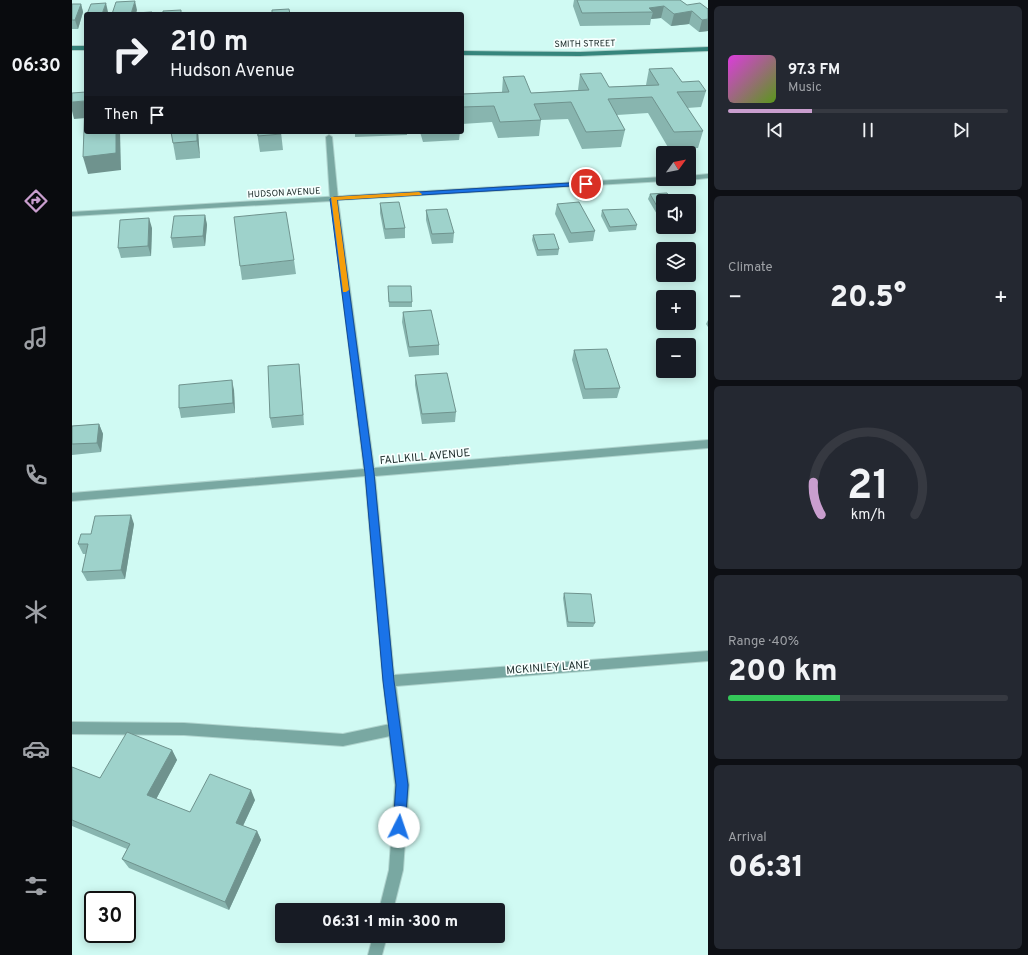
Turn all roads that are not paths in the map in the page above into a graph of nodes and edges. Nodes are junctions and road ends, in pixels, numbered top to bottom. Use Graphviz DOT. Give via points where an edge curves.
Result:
graph roads {
  1 [pos="72,48"];
  2 [pos="84,48"];
  3 [pos="708,49"];
  4 [pos="464,53"];
  5 [pos="329,137"];
  6 [pos="708,176"];
  7 [pos="696,177"];
  8 [pos="656,180"];
  9 [pos="334,199"];
  10 [pos="72,214"];
  11 [pos="708,444"];
  12 [pos="370,473"];
  13 [pos="72,497"];
  14 [pos="708,656"];
  15 [pos="389,681"];
  16 [pos="72,728"];
  17 [pos="395,729"];
  18 [pos="388,903"];
  19 [pos="378,943"];
  20 [pos="375,955"];
  1 -- 2 [label="street"];
  3 -- 4 [label="street, SMITH STREET" via="580,54"];
  5 -- 9 [label="street"];
  6 -- 7 [label="street"];
  8 -- 9 [label="street, HUDSON AVENUE"];
  9 -- 10 [label="street, HUDSON AVENUE"];
  9 -- 12 [label="street"];
  11 -- 12 [label="street, FALLKILL AVENUE"];
  12 -- 13 [label="street, FALLKILL AVENUE"];
  12 -- 15 [label="street"];
  14 -- 15 [label="street, MCKINLEY LANE"];
  15 -- 17 [label="street"];
  16 -- 17 [label="street" via="184,729 343,740"];
  17 -- 18 [label="street" via="402,785 396,870"];
  19 -- 20 [label="street"];
}
